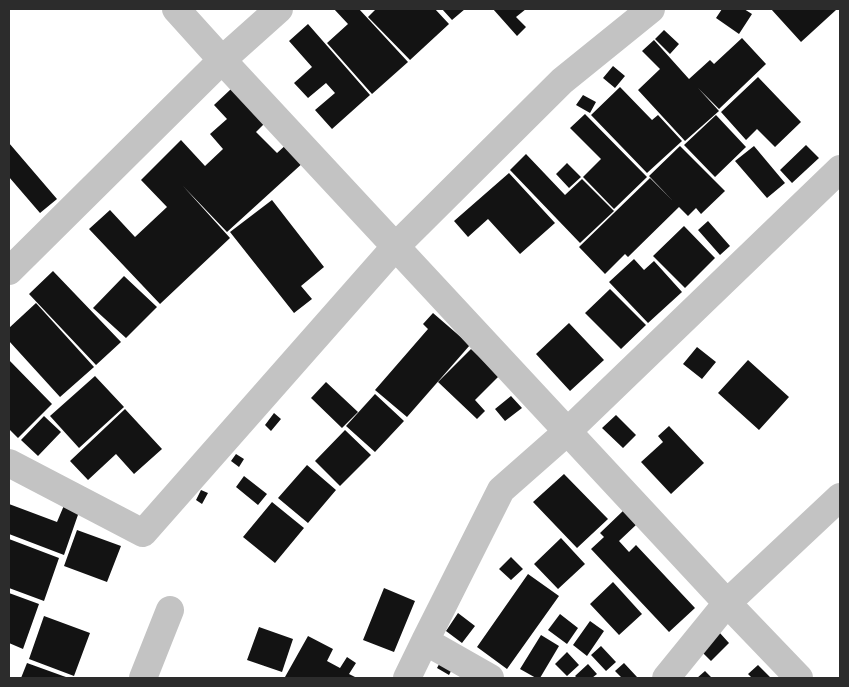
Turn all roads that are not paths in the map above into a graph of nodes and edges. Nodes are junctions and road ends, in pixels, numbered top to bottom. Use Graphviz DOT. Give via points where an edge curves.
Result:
graph roads {
  1 [pos="176,9"];
  2 [pos="279,9"];
  3 [pos="651,9"];
  4 [pos="222,60"];
  5 [pos="840,169"];
  6 [pos="396,246"];
  7 [pos="9,271"];
  8 [pos="568,431"];
  9 [pos="9,463"];
  10 [pos="840,497"];
  11 [pos="727,603"];
  12 [pos="170,610"];
  13 [pos="425,641"];
  14 [pos="143,678"];
  15 [pos="407,678"];
  16 [pos="490,678"];
  17 [pos="666,678"];
  18 [pos="799,678"];
  1 -- 4 [label="street"];
  2 -- 4 [label="street"];
  3 -- 6 [label="street" via="562,81"];
  4 -- 6 [label="street"];
  4 -- 7 [label="street"];
  5 -- 8 [label="street"];
  6 -- 8 [label="street"];
  6 -- 9 [label="street" via="143,533"];
  8 -- 11 [label="street"];
  8 -- 13 [label="street" via="501,490"];
  10 -- 11 [label="street"];
  11 -- 17 [label="street"];
  11 -- 18 [label="street"];
  12 -- 14 [label="street"];
  13 -- 15 [label="street"];
  13 -- 16 [label="street"];
}
